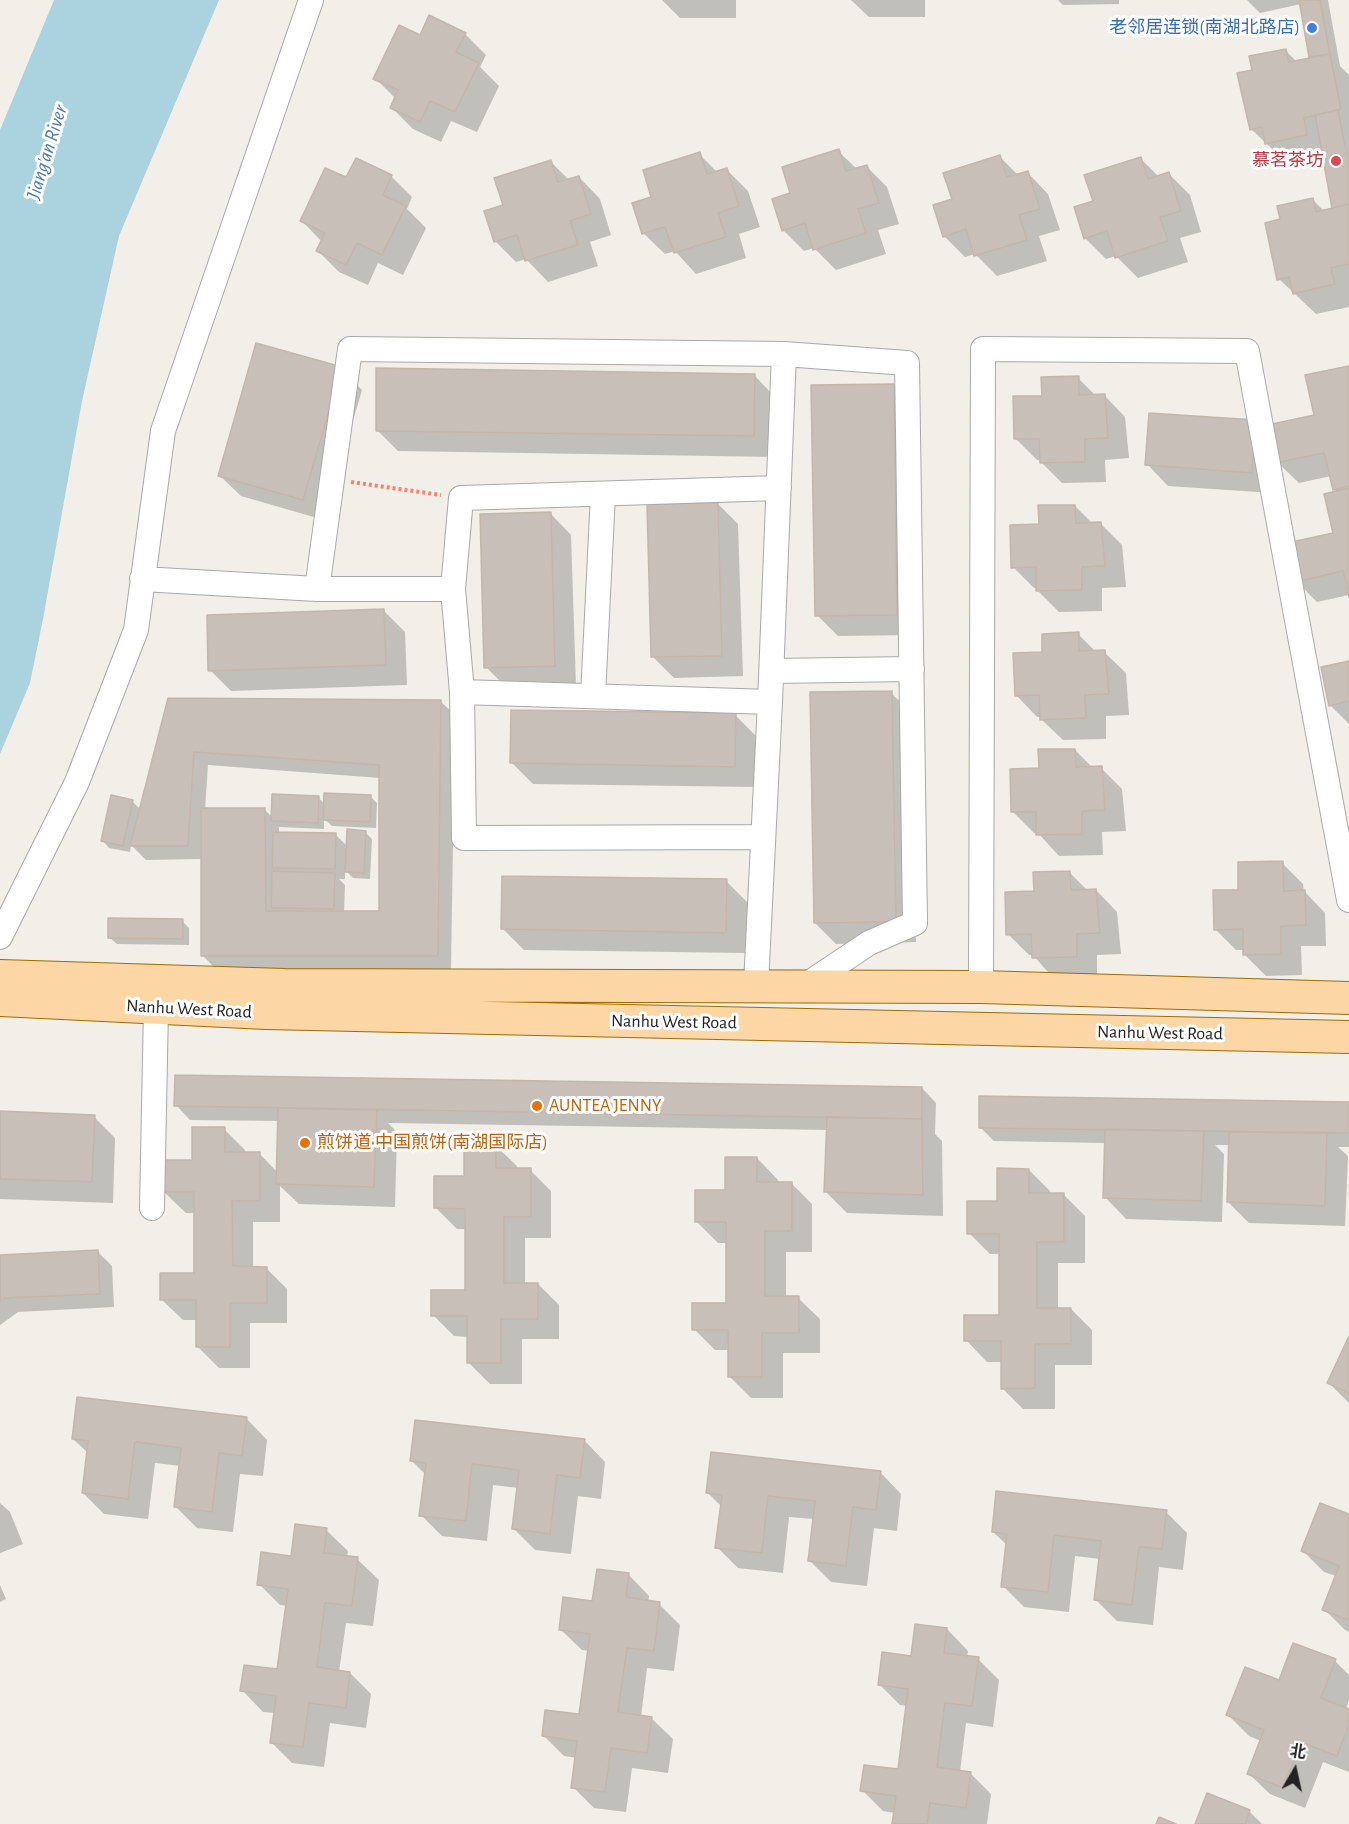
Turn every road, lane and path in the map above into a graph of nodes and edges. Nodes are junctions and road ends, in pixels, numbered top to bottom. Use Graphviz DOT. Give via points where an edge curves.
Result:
graph roads {
  1 [pos="311,0"];
  2 [pos="784,354"];
  3 [pos="332,479"];
  4 [pos="779,488"];
  5 [pos="603,494"];
  6 [pos="461,498"];
  7 [pos="142,579"];
  8 [pos="317,589"];
  9 [pos="453,589"];
  10 [pos="912,669"];
  11 [pos="772,671"];
  12 [pos="462,692"];
  13 [pos="593,696"];
  14 [pos="770,702"];
  15 [pos="763,837"];
  16 [pos="1349,900"];
  17 [pos="0,937"];
  18 [pos="0,976"];
  19 [pos="756,985"];
  20 [pos="807,985"];
  21 [pos="981,987"];
  22 [pos="1349,998"];
  23 [pos="0,1000"];
  24 [pos="156,1008"];
  25 [pos="1349,1037"];
  26 [pos="152,1208"];
  1 -- 7 [label="street" via="163,431"];
  2 -- 3 [label="street" via="350,349"];
  2 -- 4 [label="street"];
  2 -- 10 [label="street" via="907,363"];
  3 -- 6 [label="path"];
  3 -- 8 [label="street"];
  4 -- 5 [label="street"];
  4 -- 11 [label="street"];
  5 -- 6 [label="street"];
  5 -- 13 [label="street"];
  6 -- 9 [label="street"];
  7 -- 8 [label="street"];
  7 -- 17 [label="street" via="136,630 77,782"];
  8 -- 9 [label="street"];
  9 -- 12 [label="street"];
  10 -- 11 [label="street"];
  10 -- 20 [label="street" via="915,923 869,943"];
  11 -- 14 [label="street"];
  12 -- 13 [label="street"];
  12 -- 15 [label="street" via="465,838"];
  13 -- 14 [label="street"];
  14 -- 15 [label="street"];
  15 -- 19 [label="street"];
  16 -- 21 [label="street" via="1247,351 983,349"];
  18 -- 19 [label="main road, Nanhu West Road" via="284,984"];
  19 -- 20 [label="main road, Nanhu West Road"];
  20 -- 21 [label="main road, Nanhu West Road"];
  21 -- 22 [label="main road, Nanhu West Road"];
  23 -- 24 [label="main road, Nanhu West Road"];
  24 -- 25 [label="main road, Nanhu West Road"];
  24 -- 26 [label="street"];
}
